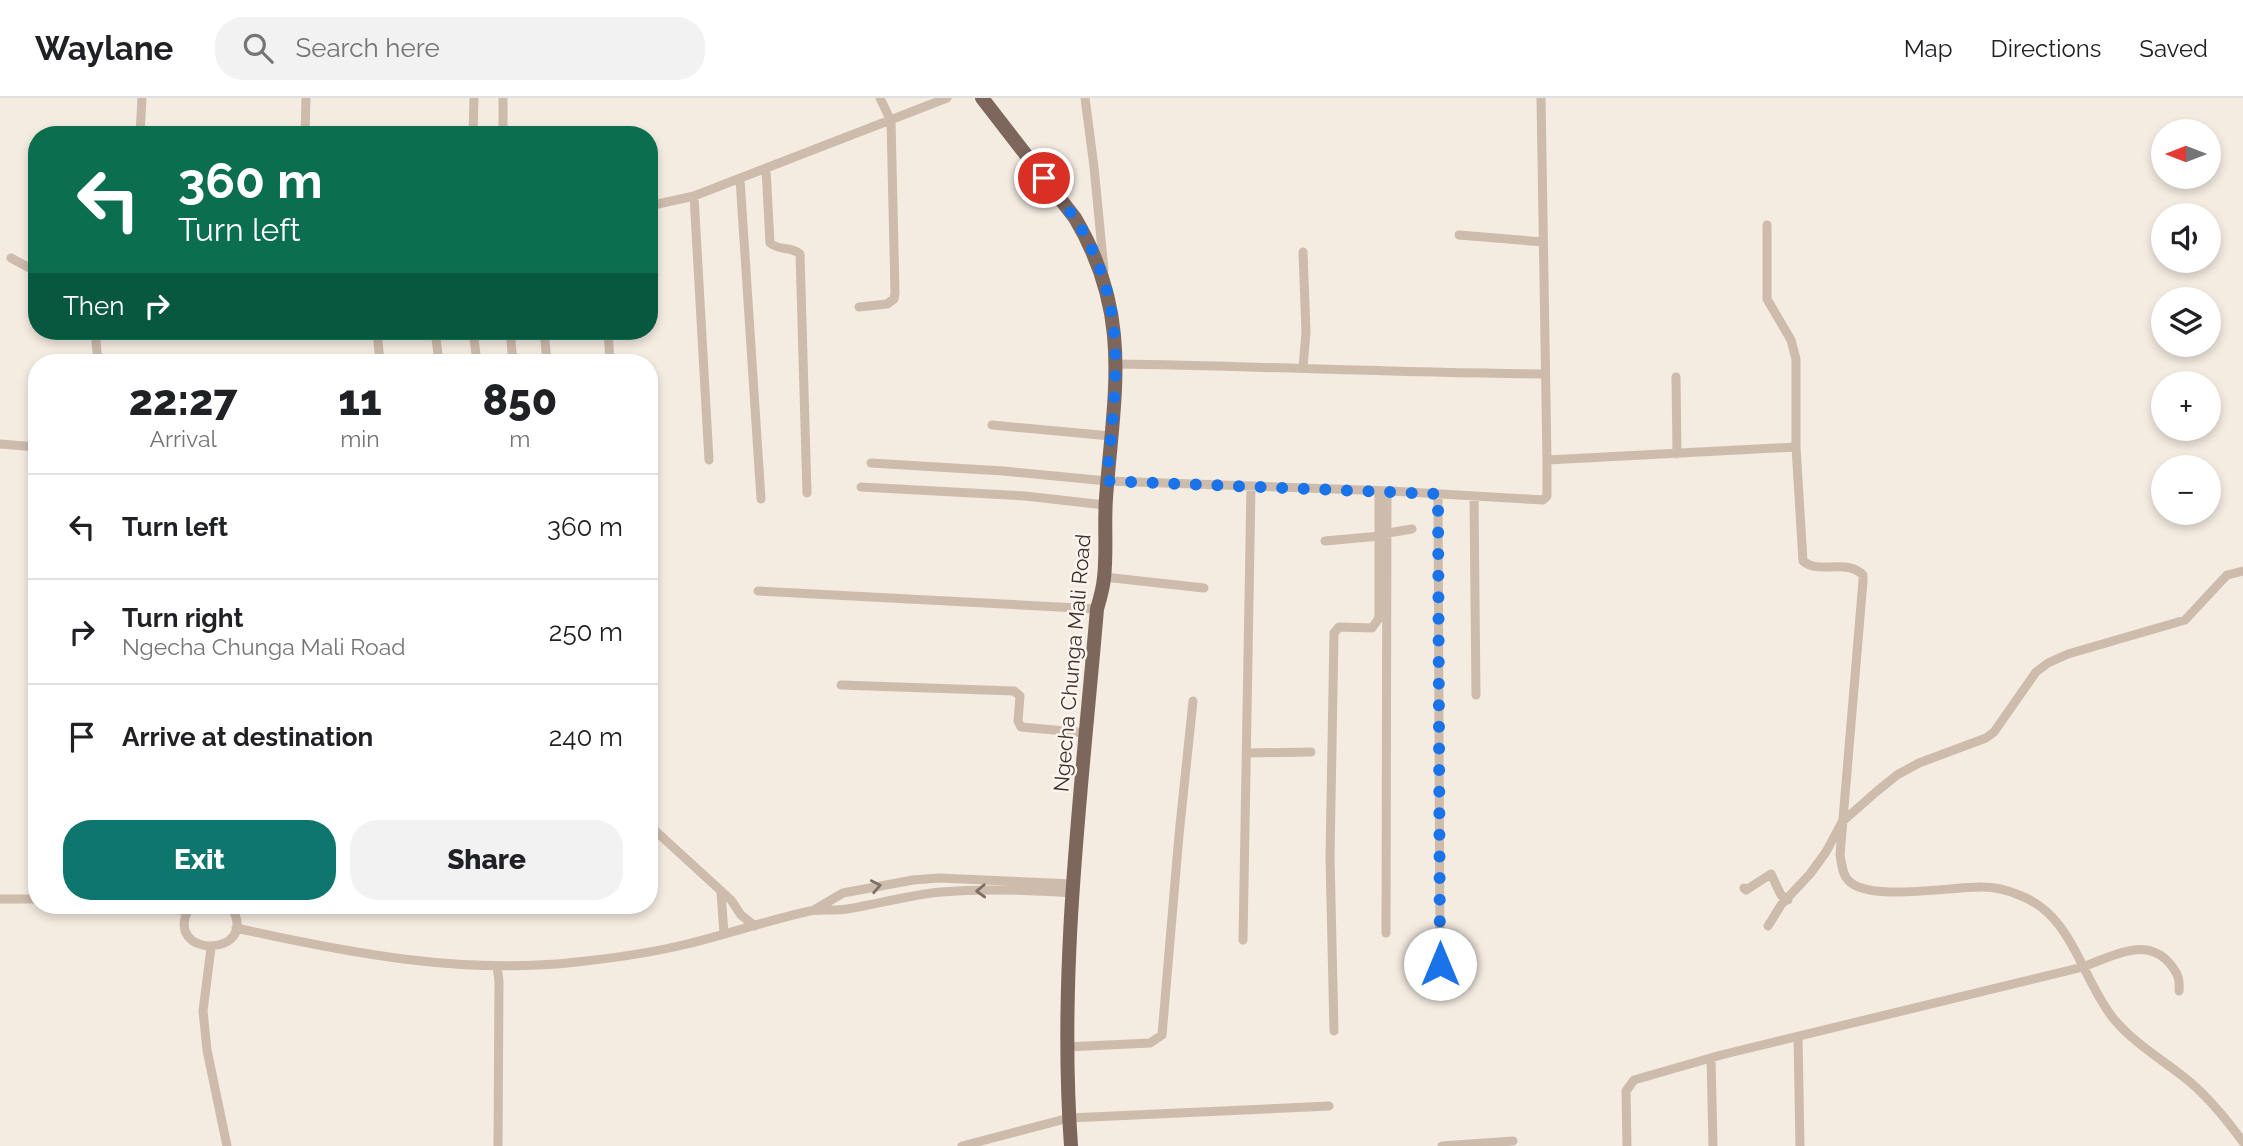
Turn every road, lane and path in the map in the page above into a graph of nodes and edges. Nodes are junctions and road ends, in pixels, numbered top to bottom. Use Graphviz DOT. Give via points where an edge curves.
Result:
graph roads {
  1 [pos="142,98"];
  2 [pos="306,98"];
  3 [pos="474,98"];
  4 [pos="503,98"];
  5 [pos="880,98"];
  6 [pos="947,98"];
  7 [pos="982,98"];
  8 [pos="1085,98"];
  9 [pos="1541,98"];
  10 [pos="891,121"];
  11 [pos="140,126"];
  12 [pos="305,126"];
  13 [pos="473,126"];
  14 [pos="503,126"];
  15 [pos="766,169"];
  16 [pos="740,179"];
  17 [pos="694,196"];
  18 [pos="658,204"];
  19 [pos="1767,225"];
  20 [pos="1459,235"];
  21 [pos="1543,242"];
  22 [pos="1303,252"];
  23 [pos="11,258"];
  24 [pos="28,267"];
  25 [pos="1105,282"];
  26 [pos="859,307"];
  27 [pos="1117,364"];
  28 [pos="1303,368"];
  29 [pos="1545,374"];
  30 [pos="1676,377"];
  31 [pos="992,425"];
  32 [pos="1111,436"];
  33 [pos="0,444"];
  34 [pos="28,446"];
  35 [pos="1797,447"];
  36 [pos="1677,454"];
  37 [pos="709,460"];
  38 [pos="1547,460"];
  39 [pos="871,463"];
  40 [pos="1107,481"];
  41 [pos="1251,486"];
  42 [pos="861,487"];
  43 [pos="807,492"];
  44 [pos="1383,492"];
  45 [pos="1438,494"];
  46 [pos="1474,497"];
  47 [pos="761,499"];
  48 [pos="1105,505"];
  49 [pos="1412,529"];
  50 [pos="1384,535"];
  51 [pos="1325,541"];
  52 [pos="2243,570"];
  53 [pos="1104,577"];
  54 [pos="1204,588"];
  55 [pos="758,591"];
  56 [pos="1097,609"];
  57 [pos="841,685"];
  58 [pos="1476,695"];
  59 [pos="1193,701"];
  60 [pos="1087,733"];
  61 [pos="1311,752"];
  62 [pos="1246,753"];
  63 [pos="1842,822"];
  64 [pos="658,833"];
  65 [pos="1744,888"];
  66 [pos="1074,889"];
  67 [pos="721,892"];
  68 [pos="0,899"];
  69 [pos="28,899"];
  70 [pos="1788,900"];
  71 [pos="813,910"];
  72 [pos="187,914"];
  73 [pos="234,914"];
  74 [pos="755,926"];
  75 [pos="1768,926"];
  76 [pos="236,928"];
  77 [pos="1386,933"];
  78 [pos="724,934"];
  79 [pos="1243,940"];
  80 [pos="211,948"];
  81 [pos="1440,964"];
  82 [pos="497,966"];
  83 [pos="2083,967"];
  84 [pos="2179,991"];
  85 [pos="1334,1031"];
  86 [pos="1798,1037"];
  87 [pos="1066,1047"];
  88 [pos="1711,1058"];
  89 [pos="1329,1106"];
  90 [pos="1069,1118"];
  91 [pos="1513,1141"];
  92 [pos="2243,1142"];
  93 [pos="226,1146"];
  94 [pos="498,1146"];
  95 [pos="963,1146"];
  96 [pos="1071,1146"];
  97 [pos="1442,1146"];
  98 [pos="1627,1146"];
  99 [pos="1713,1146"];
  100 [pos="1800,1146"];
  1 -- 11 [label="street"];
  2 -- 12 [label="street"];
  3 -- 13 [label="street"];
  4 -- 14 [label="street"];
  5 -- 10 [label="street"];
  6 -- 10 [label="street"];
  7 -- 25 [label="main road, Ngecha Chunga Mali Road" via="1074,218"];
  8 -- 25 [label="street"];
  9 -- 21 [label="street"];
  10 -- 15 [label="street"];
  10 -- 26 [label="street" via="894,299"];
  15 -- 16 [label="street"];
  15 -- 43 [label="street" via="770,243 800,254"];
  16 -- 17 [label="street"];
  16 -- 47 [label="street"];
  17 -- 18 [label="street"];
  17 -- 37 [label="street"];
  19 -- 35 [label="street" via="1767,299 1791,340 1796,359"];
  20 -- 21 [label="street"];
  21 -- 29 [label="street"];
  22 -- 28 [label="street"];
  23 -- 24 [label="street"];
  25 -- 27 [label="main road, Ngecha Chunga Mali Road"];
  27 -- 28 [label="street"];
  27 -- 32 [label="main road, Ngecha Chunga Mali Road"];
  28 -- 29 [label="street"];
  29 -- 38 [label="street"];
  30 -- 36 [label="street"];
  31 -- 32 [label="street"];
  32 -- 40 [label="main road, Ngecha Chunga Mali Road"];
  33 -- 34 [label="street"];
  35 -- 36 [label="street"];
  35 -- 63 [label="street" via="1803,561 1856,569 1863,575"];
  36 -- 38 [label="street"];
  38 -- 46 [label="street" via="1547,496 1543,500"];
  39 -- 40 [label="street"];
  40 -- 41 [label="street"];
  40 -- 48 [label="main road, Ngecha Chunga Mali Road"];
  41 -- 44 [label="street"];
  41 -- 62 [label="street"];
  42 -- 48 [label="street"];
  44 -- 45 [label="street"];
  44 -- 50 [label="street"];
  45 -- 46 [label="street"];
  45 -- 81 [label="street"];
  46 -- 58 [label="street"];
  48 -- 53 [label="main road, Ngecha Chunga Mali Road"];
  49 -- 50 [label="street"];
  50 -- 51 [label="street"];
  50 -- 77 [label="street"];
  50 -- 85 [label="street" via="1376,625 1339,627 1334,633"];
  52 -- 63 [label="street" via="2227,575 2185,620 2048,663 2026,684 1994,732 1897,775"];
  53 -- 54 [label="street"];
  53 -- 56 [label="main road, Ngecha Chunga Mali Road"];
  55 -- 56 [label="street"];
  56 -- 60 [label="main road, Ngecha Chunga Mali Road"];
  57 -- 60 [label="street" via="1014,691 1020,696 1021,727"];
  59 -- 87 [label="street" via="1162,1035 1150,1043"];
  60 -- 66 [label="main road, Ngecha Chunga Mali Road"];
  61 -- 62 [label="street"];
  62 -- 79 [label="street"];
  63 -- 70 [label="street" via="1826,852"];
  63 -- 83 [label="street" via="1843,873 1857,887 1878,893 1983,887 2017,894 2053,915"];
  64 -- 67 [label="street"];
  65 -- 70 [label="street" via="1770,874"];
  66 -- 71 [label="street, one-way" via="941,892 845,910"];
  71 -- 66 [label="street, one-way" via="843,893 913,880"];
  66 -- 87 [label="main road, Ngecha Chunga Mali Road"];
  67 -- 74 [label="street"];
  67 -- 78 [label="street"];
  68 -- 69 [label="street"];
  70 -- 75 [label="street"];
  71 -- 74 [label="street"];
  72 -- 80 [label="street" via="189,936"];
  73 -- 76 [label="street"];
  74 -- 78 [label="street"];
  76 -- 80 [label="street" via="226,942"];
  76 -- 82 [label="street" via="403,960"];
  78 -- 82 [label="street" via="634,955 541,966"];
  80 -- 93 [label="street" via="203,1011 206,1050"];
  82 -- 94 [label="street"];
  83 -- 84 [label="street" via="2133,950 2157,951 2178,973"];
  83 -- 86 [label="street"];
  83 -- 92 [label="street" via="2126,1033 2192,1084"];
  86 -- 88 [label="street"];
  86 -- 100 [label="street"];
  87 -- 90 [label="main road, Ngecha Chunga Mali Road"];
  88 -- 98 [label="street" via="1629,1083"];
  88 -- 99 [label="street"];
  89 -- 90 [label="street"];
  90 -- 95 [label="street"];
  90 -- 96 [label="main road, Ngecha Chunga Mali Road"];
  91 -- 97 [label="street"];
}
